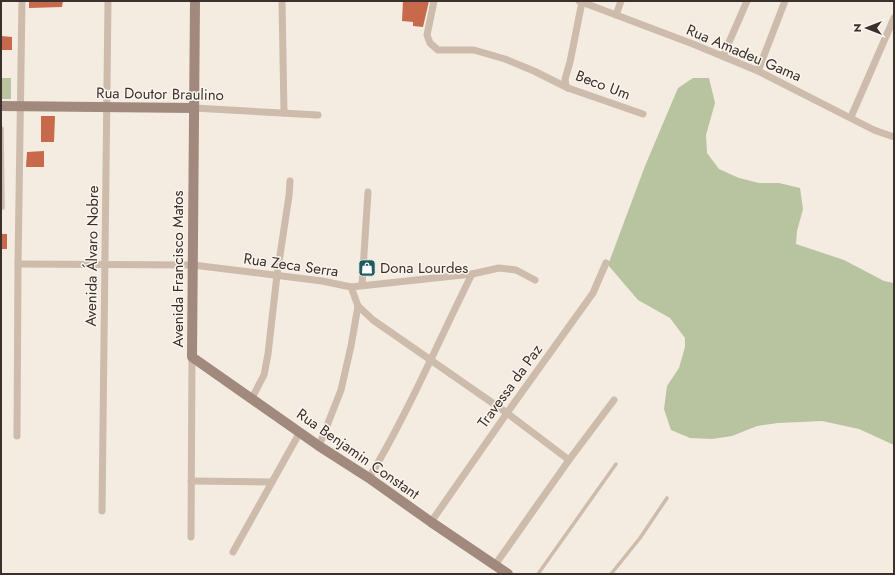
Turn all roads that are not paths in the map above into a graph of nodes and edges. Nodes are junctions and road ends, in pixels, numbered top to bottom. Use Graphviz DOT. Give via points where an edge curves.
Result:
graph roads {
  1 [pos="22,1"];
  2 [pos="108,1"];
  3 [pos="195,1"];
  4 [pos="282,1"];
  5 [pos="434,1"];
  6 [pos="621,1"];
  7 [pos="747,1"];
  8 [pos="784,1"];
  9 [pos="581,2"];
  10 [pos="616,14"];
  11 [pos="894,18"];
  12 [pos="723,56"];
  13 [pos="758,71"];
  14 [pos="568,88"];
  15 [pos="1,106"];
  16 [pos="20,106"];
  17 [pos="107,107"];
  18 [pos="194,108"];
  19 [pos="284,113"];
  20 [pos="643,114"];
  21 [pos="318,115"];
  22 [pos="851,117"];
  23 [pos="1,128"];
  24 [pos="894,137"];
  25 [pos="290,181"];
  26 [pos="368,192"];
  27 [pos="3,208"];
  28 [pos="606,263"];
  29 [pos="18,264"];
  30 [pos="105,265"];
  31 [pos="193,265"];
  32 [pos="472,274"];
  33 [pos="277,275"];
  34 [pos="535,280"];
  35 [pos="362,285"];
  36 [pos="351,287"];
  37 [pos="358,306"];
  38 [pos="192,357"];
  39 [pos="430,361"];
  40 [pos="252,398"];
  41 [pos="614,400"];
  42 [pos="506,413"];
  43 [pos="300,432"];
  44 [pos="17,436"];
  45 [pos="319,446"];
  46 [pos="569,460"];
  47 [pos="616,464"];
  48 [pos="369,478"];
  49 [pos="191,482"];
  50 [pos="272,482"];
  51 [pos="667,498"];
  52 [pos="102,511"];
  53 [pos="431,522"];
  54 [pos="191,537"];
  55 [pos="232,552"];
  56 [pos="495,565"];
  57 [pos="508,574"];
  58 [pos="538,574"];
  59 [pos="611,574"];
  1 -- 16 [label="street"];
  2 -- 17 [label="street, Avenida Álvaro Nobre"];
  3 -- 18 [label="street, Avenida Francisco Matos"];
  4 -- 19 [label="street"];
  5 -- 14 [label="street" via="427,35 430,44 438,50 474,50 505,59"];
  6 -- 10 [label="street"];
  7 -- 12 [label="street"];
  8 -- 13 [label="street"];
  9 -- 10 [label="street, Rua Amadeu Gama"];
  9 -- 14 [label="street, Beco Um" via="565,79"];
  10 -- 12 [label="street, Rua Amadeu Gama"];
  11 -- 22 [label="street"];
  12 -- 13 [label="street, Rua Amadeu Gama"];
  13 -- 22 [label="street, Rua Amadeu Gama"];
  14 -- 20 [label="street, Beco Um"];
  15 -- 16 [label="street, Rua Doutor Braulino"];
  16 -- 17 [label="street, Rua Doutor Braulino"];
  16 -- 29 [label="street"];
  17 -- 18 [label="street, Rua Doutor Braulino"];
  17 -- 30 [label="street, Avenida Álvaro Nobre"];
  18 -- 19 [label="street, Rua Doutor Braulino"];
  18 -- 31 [label="street, Avenida Francisco Matos"];
  19 -- 21 [label="street, Rua Doutor Braulino"];
  22 -- 24 [label="street, Rua Amadeu Gama" via="874,130"];
  23 -- 27 [label="lane"];
  25 -- 33 [label="street"];
  26 -- 35 [label="street"];
  28 -- 42 [label="street, Travessa da Paz" via="593,293"];
  29 -- 30 [label="street, Rua Zeca Serra"];
  29 -- 44 [label="street"];
  30 -- 31 [label="street, Rua Zeca Serra"];
  30 -- 52 [label="street, Avenida Álvaro Nobre"];
  31 -- 33 [label="street, Rua Zeca Serra"];
  31 -- 38 [label="street, Avenida Francisco Matos"];
  32 -- 34 [label="street" via="499,268 516,270"];
  32 -- 35 [label="street"];
  32 -- 39 [label="street"];
  33 -- 36 [label="street, Rua Zeca Serra"];
  33 -- 40 [label="street" via="265,370"];
  35 -- 36 [label="street"];
  36 -- 37 [label="street, Rua Zeca Serra"];
  37 -- 39 [label="street, Rua Zeca Serra" via="373,320"];
  37 -- 45 [label="street" via="341,390"];
  38 -- 40 [label="street, Rua Benjamin Constant"];
  38 -- 49 [label="street, Avenida Francisco Matos"];
  39 -- 42 [label="street, Rua Zeca Serra"];
  39 -- 48 [label="street"];
  40 -- 43 [label="street, Rua Benjamin Constant"];
  41 -- 46 [label="street"];
  42 -- 46 [label="street, Rua Zeca Serra"];
  42 -- 53 [label="street, Travessa da Paz"];
  43 -- 45 [label="street, Rua Benjamin Constant"];
  43 -- 50 [label="street"];
  45 -- 48 [label="street, Rua Benjamin Constant"];
  46 -- 56 [label="street"];
  47 -- 58 [label="lane"];
  48 -- 53 [label="street, Rua Benjamin Constant"];
  49 -- 50 [label="street"];
  49 -- 54 [label="street, Avenida Francisco Matos"];
  50 -- 55 [label="street"];
  51 -- 59 [label="lane"];
  53 -- 56 [label="street, Rua Benjamin Constant"];
  56 -- 57 [label="street, Rua Benjamin Constant"];
}
